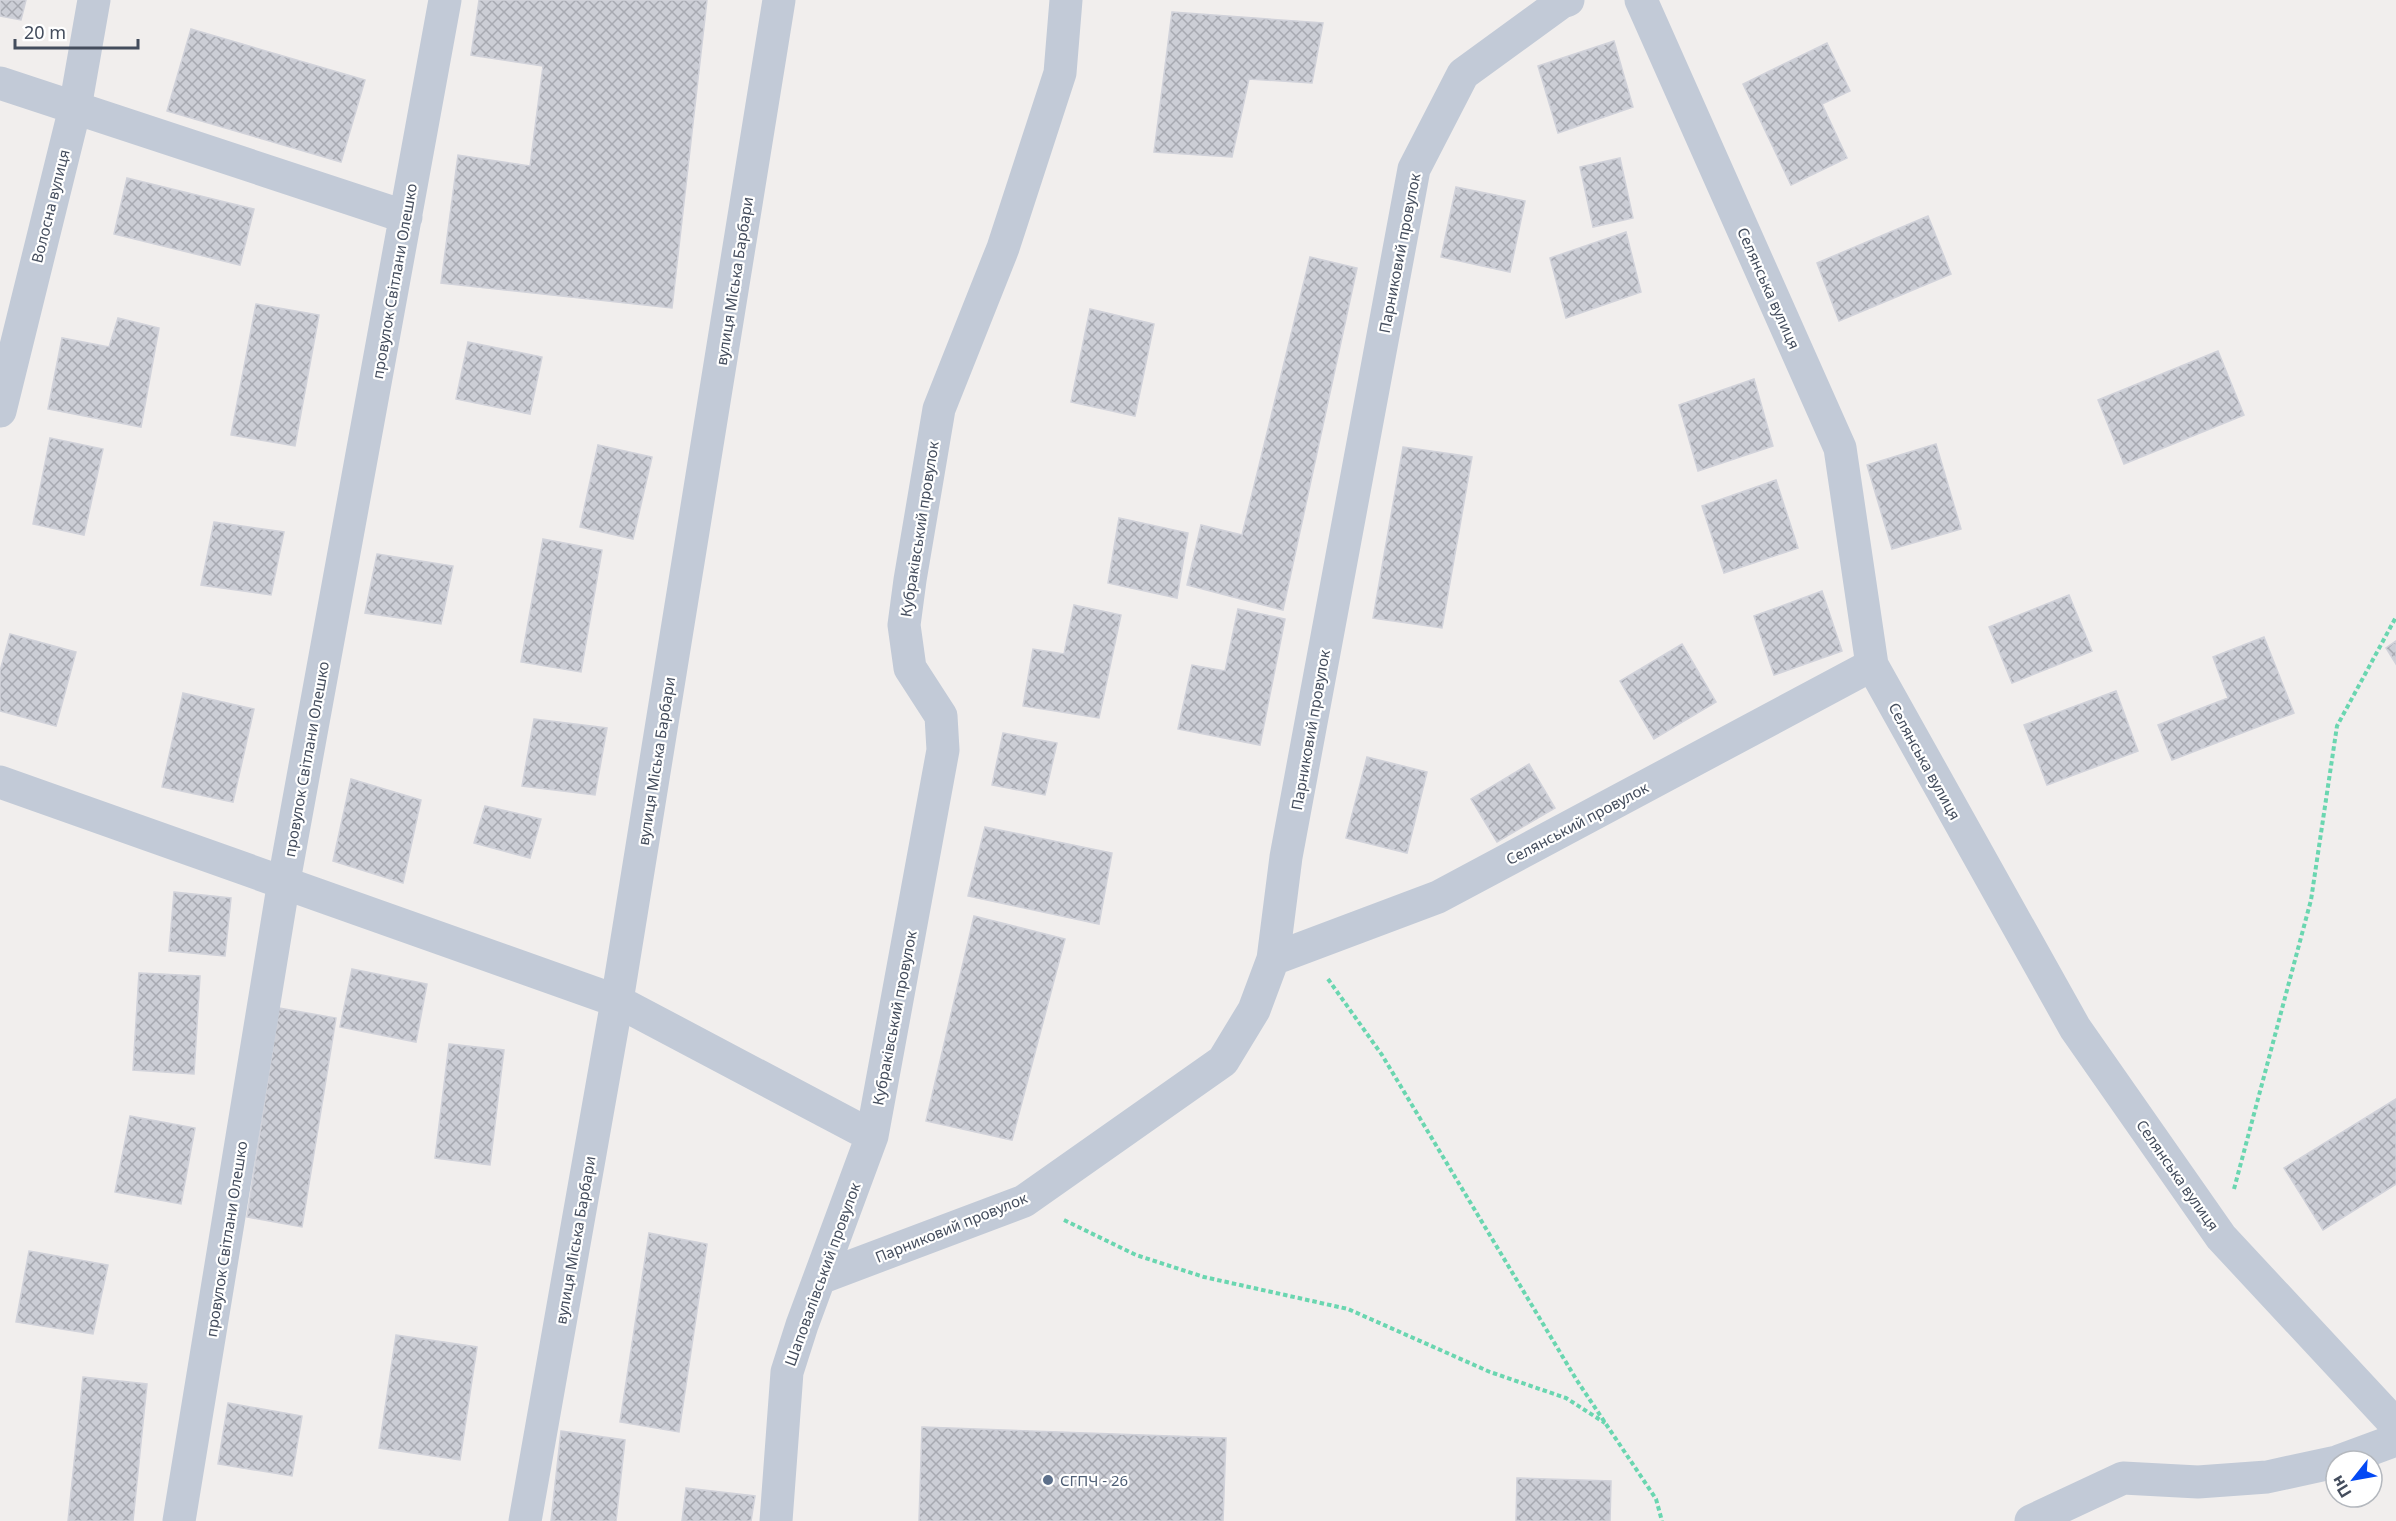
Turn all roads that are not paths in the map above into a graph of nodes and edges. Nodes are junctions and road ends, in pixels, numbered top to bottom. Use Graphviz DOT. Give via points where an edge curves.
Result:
graph roads {
  1 [pos="94,0"];
  2 [pos="445,0"];
  3 [pos="779,0"];
  4 [pos="1066,0"];
  5 [pos="1568,0"];
  6 [pos="1641,0"];
  7 [pos="0,83"];
  8 [pos="75,108"];
  9 [pos="406,217"];
  10 [pos="0,411"];
  11 [pos="1872,665"];
  12 [pos="0,782"];
  13 [pos="284,881"];
  14 [pos="1273,959"];
  15 [pos="617,1001"];
  16 [pos="872,1136"];
  17 [pos="820,1278"];
  18 [pos="2396,1425"];
  19 [pos="2396,1440"];
  20 [pos="2371,1449"];
  21 [pos="2324,1464"];
  22 [pos="179,1521"];
  23 [pos="525,1521"];
  24 [pos="776,1521"];
  25 [pos="2031,1521"];
  1 -- 8 [label="street, Волосна вулиця"];
  2 -- 9 [label="street, провулок Світлани Олешко"];
  3 -- 15 [label="street, вулиця Міська Барбари"];
  4 -- 16 [label="street, Кубраківський провулок" via="1060,74 1003,248 937,420 904,625 910,668 941,716 943,750"];
  5 -- 14 [label="street, Парниковий провулок" via="1463,74 1414,169 1286,857"];
  6 -- 11 [label="street, Селянська вулиця" via="1840,448"];
  7 -- 8 [label="street"];
  8 -- 9 [label="street"];
  8 -- 10 [label="street, Волосна вулиця"];
  9 -- 13 [label="street, провулок Світлани Олешко"];
  11 -- 14 [label="street, Селянський провулок" via="1438,897"];
  11 -- 18 [label="street, Селянська вулиця" via="2075,1028 2222,1237"];
  12 -- 13 [label="street"];
  13 -- 15 [label="street"];
  13 -- 22 [label="street, провулок Світлани Олешко"];
  14 -- 17 [label="street, Парниковий провулок" via="1254,1010 1223,1061 1024,1201"];
  15 -- 16 [label="street"];
  15 -- 23 [label="street, вулиця Міська Барбари"];
  16 -- 17 [label="street, Шаповалівський провулок"];
  17 -- 24 [label="street, Шаповалівський провулок" via="787,1372"];
  19 -- 20 [label="street"];
  21 -- 25 [label="street" via="2267,1477 2198,1482 2123,1478"];
}
